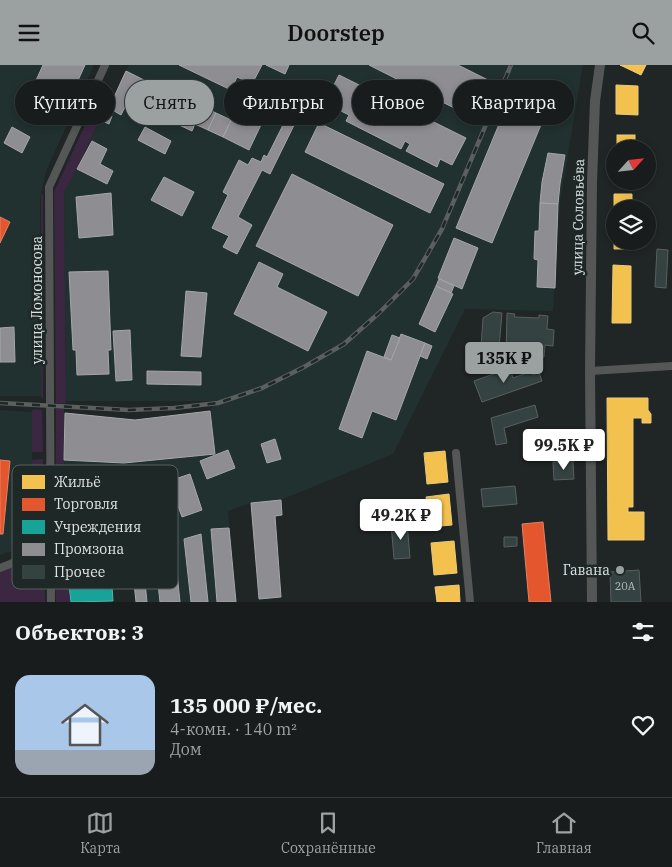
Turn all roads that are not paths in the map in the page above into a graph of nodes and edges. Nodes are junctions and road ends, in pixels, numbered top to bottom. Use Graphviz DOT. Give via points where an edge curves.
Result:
graph roads {
  1 [pos="105,65"];
  2 [pos="600,65"];
  3 [pos="672,366"];
  4 [pos="590,371"];
  5 [pos="456,453"];
  6 [pos="50,465"];
  7 [pos="12,563"];
  8 [pos="0,568"];
  9 [pos="51,589"];
  10 [pos="51,602"];
  11 [pos="470,602"];
  12 [pos="592,602"];
  1 -- 6 [label="street, улица Ломоносова" via="49,187"];
  2 -- 4 [label="street, улица Соловьёва" via="595,101 592,182"];
  3 -- 4 [label="street"];
  4 -- 12 [label="street, улица Соловьёва"];
  5 -- 11 [label="street"];
  7 -- 8 [label="street"];
  9 -- 10 [label="street, улица Ломоносова"];
}
